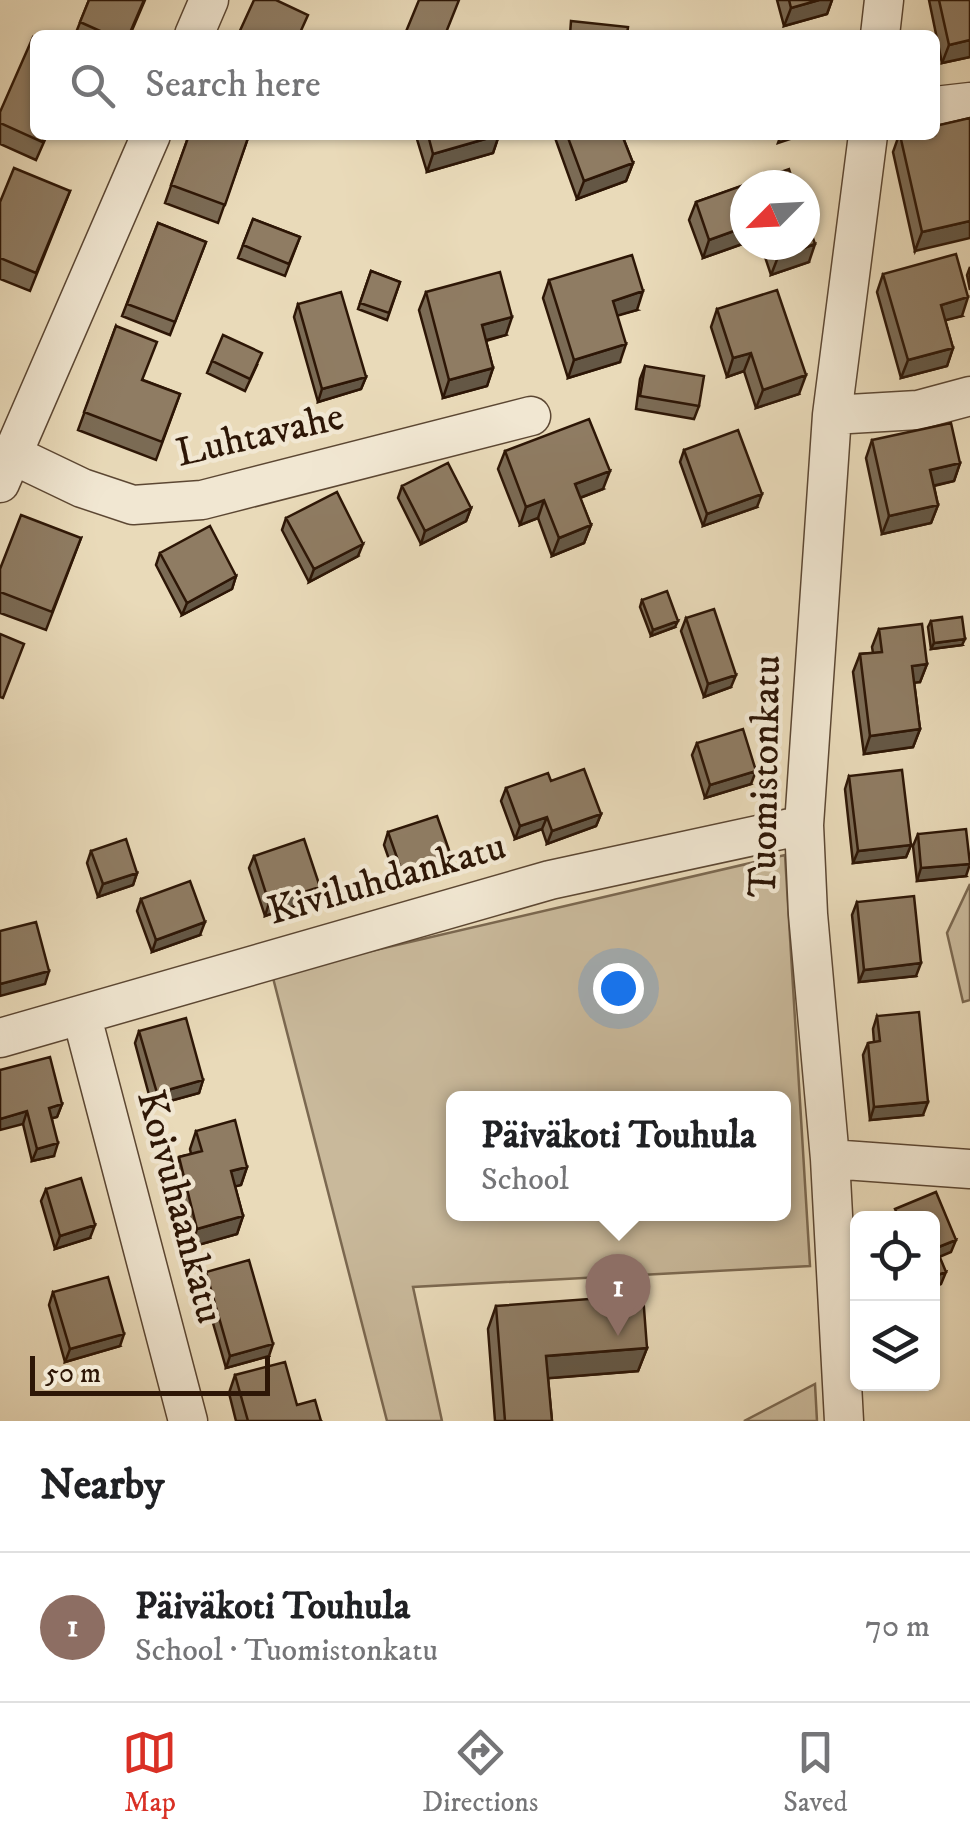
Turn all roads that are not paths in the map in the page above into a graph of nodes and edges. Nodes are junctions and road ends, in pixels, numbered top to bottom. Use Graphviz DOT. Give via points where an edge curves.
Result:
graph roads {
  1 [pos="209,0"];
  2 [pos="884,0"];
  3 [pos="196,30"];
  4 [pos="881,30"];
  5 [pos="970,102"];
  6 [pos="940,105"];
  7 [pos="149,140"];
  8 [pos="867,140"];
  9 [pos="970,396"];
  10 [pos="531,416"];
  11 [pos="832,416"];
  12 [pos="6,469"];
  13 [pos="804,826"];
  14 [pos="82,1017"];
  15 [pos="0,1038"];
  16 [pos="830,1159"];
  17 [pos="970,1169"];
  18 [pos="188,1421"];
  19 [pos="844,1421"];
  1 -- 3 [label="street"];
  2 -- 4 [label="street"];
  5 -- 6 [label="street"];
  7 -- 12 [label="street"];
  8 -- 11 [label="street, Tuomistonkatu"];
  9 -- 11 [label="street" via="918,410"];
  10 -- 12 [label="street, Luhtavahe" via="202,500 134,505"];
  11 -- 13 [label="street, Tuomistonkatu"];
  13 -- 14 [label="street, Kiviluhdankatu" via="550,880"];
  13 -- 16 [label="street, Tuomistonkatu"];
  14 -- 15 [label="street, Kiviluhdankatu"];
  14 -- 18 [label="street, Koivuhaankatu"];
  16 -- 17 [label="street"];
  16 -- 19 [label="street, Tuomistonkatu"];
}
